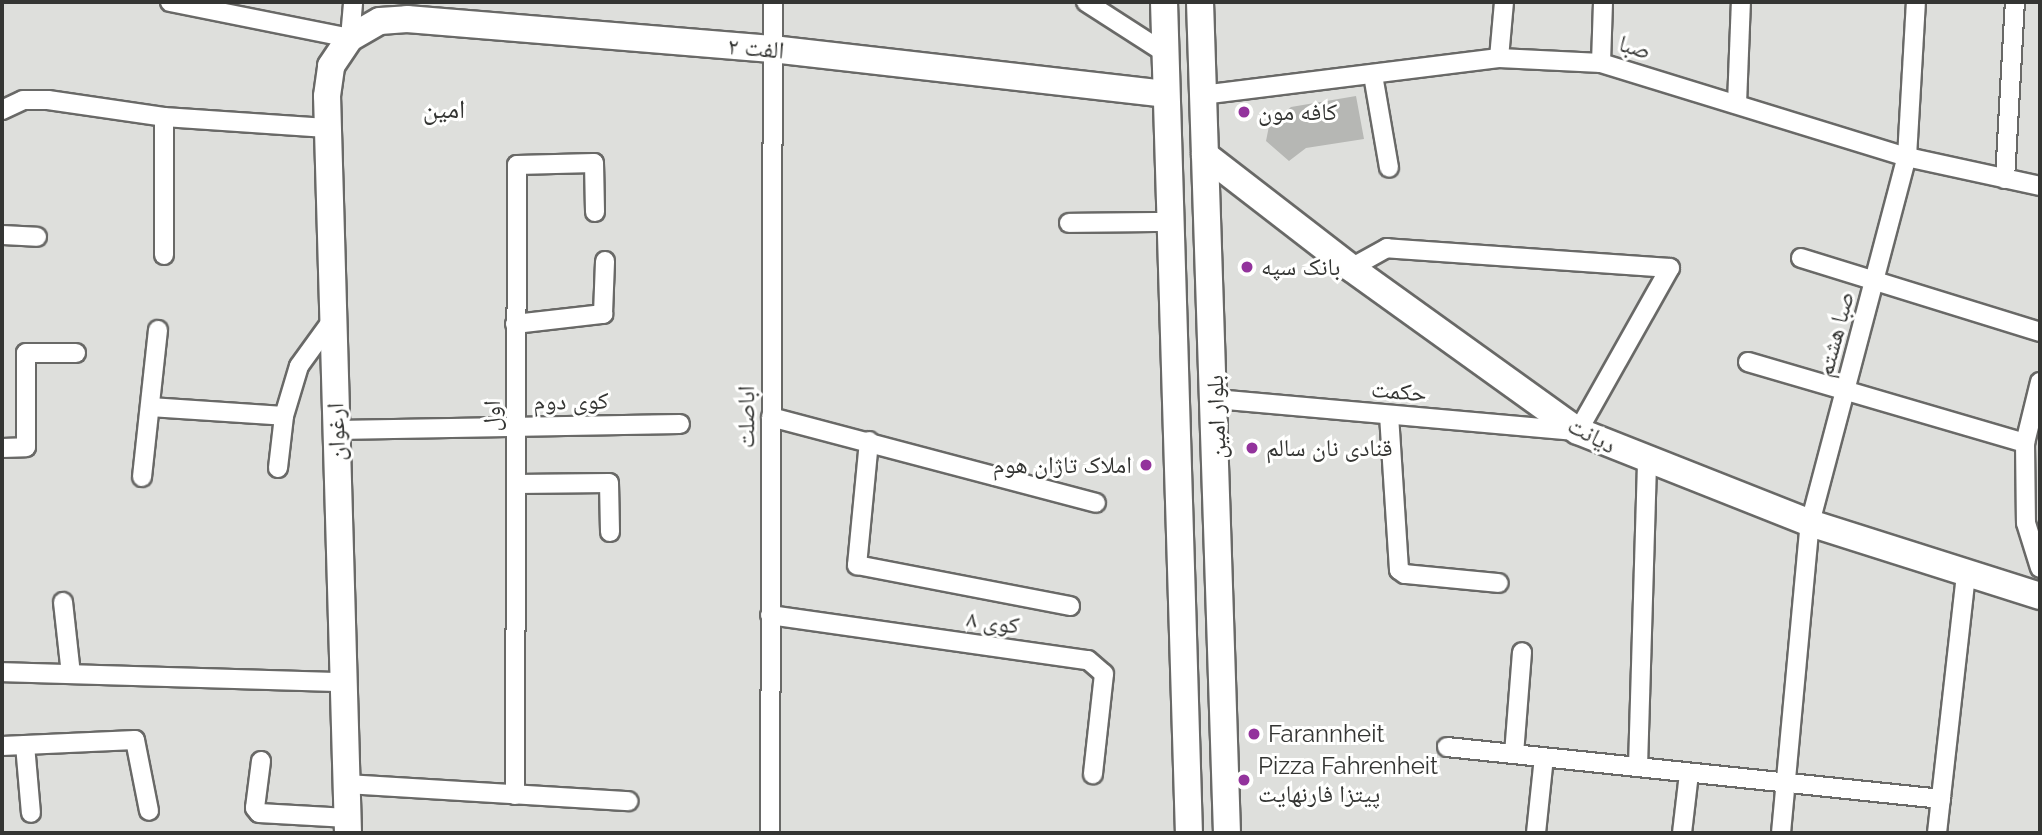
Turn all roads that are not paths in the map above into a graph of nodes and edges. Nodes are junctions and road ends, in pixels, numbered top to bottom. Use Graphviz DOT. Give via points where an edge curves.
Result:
graph roads {
  1 [pos="170,2"];
  2 [pos="354,2"];
  3 [pos="773,2"];
  4 [pos="1086,2"];
  5 [pos="1164,2"];
  6 [pos="1200,2"];
  7 [pos="1504,2"];
  8 [pos="1603,2"];
  9 [pos="1741,2"];
  10 [pos="1916,2"];
  11 [pos="2015,2"];
  12 [pos="350,38"];
  13 [pos="772,49"];
  14 [pos="1165,53"];
  15 [pos="1499,58"];
  16 [pos="1601,62"];
  17 [pos="1373,75"];
  18 [pos="1165,94"];
  19 [pos="1202,95"];
  20 [pos="1737,104"];
  21 [pos="2,110"];
  22 [pos="164,117"];
  23 [pos="327,128"];
  24 [pos="1205,155"];
  25 [pos="1907,157"];
  26 [pos="1389,169"];
  27 [pos="2005,178"];
  28 [pos="2040,186"];
  29 [pos="596,212"];
  30 [pos="1170,222"];
  31 [pos="1069,223"];
  32 [pos="2,235"];
  33 [pos="37,237"];
  34 [pos="164,255"];
  35 [pos="1801,258"];
  36 [pos="605,261"];
  37 [pos="1351,268"];
  38 [pos="1873,284"];
  39 [pos="333,319"];
  40 [pos="515,324"];
  41 [pos="158,330"];
  42 [pos="2040,332"];
  43 [pos="76,353"];
  44 [pos="1748,362"];
  45 [pos="2040,382"];
  46 [pos="1845,391"];
  47 [pos="1179,397"];
  48 [pos="1216,399"];
  49 [pos="150,407"];
  50 [pos="1390,415"];
  51 [pos="284,416"];
  52 [pos="771,417"];
  53 [pos="680,424"];
  54 [pos="517,427"];
  55 [pos="336,430"];
  56 [pos="1578,431"];
  57 [pos="869,442"];
  58 [pos="2025,443"];
  59 [pos="2,448"];
  60 [pos="1647,462"];
  61 [pos="278,468"];
  62 [pos="142,477"];
  63 [pos="516,484"];
  64 [pos="1096,503"];
  65 [pos="1810,523"];
  66 [pos="610,533"];
  67 [pos="2040,568"];
  68 [pos="1966,576"];
  69 [pos="1499,583"];
  70 [pos="2040,596"];
  71 [pos="62,602"];
  72 [pos="1070,606"];
  73 [pos="770,615"];
  74 [pos="1522,652"];
  75 [pos="2,671"];
  76 [pos="71,674"];
  77 [pos="344,682"];
  78 [pos="25,745"];
  79 [pos="2,746"];
  80 [pos="1447,747"];
  81 [pos="1514,754"];
  82 [pos="1544,758"];
  83 [pos="261,761"];
  84 [pos="1638,768"];
  85 [pos="1689,773"];
  86 [pos="1093,774"];
  87 [pos="1785,782"];
  88 [pos="347,784"];
  89 [pos="515,795"];
  90 [pos="1941,799"];
  91 [pos="628,801"];
  92 [pos="149,811"];
  93 [pos="31,813"];
  94 [pos="348,825"];
  95 [pos="770,833"];
  96 [pos="1189,833"];
  97 [pos="1227,833"];
  98 [pos="1536,833"];
  99 [pos="1682,833"];
  100 [pos="1781,833"];
  101 [pos="1937,833"];
  1 -- 12 [label="street"];
  2 -- 12 [label="street"];
  3 -- 13 [label="street, اباصلت"];
  4 -- 14 [label="street"];
  5 -- 14 [label="street, بلوار امین"];
  6 -- 19 [label="street, بلوار امین"];
  7 -- 15 [label="street"];
  8 -- 16 [label="street"];
  9 -- 20 [label="street"];
  10 -- 25 [label="street, صبا هشتم"];
  11 -- 27 [label="street"];
  12 -- 13 [label="street, الفت ۲" via="380,21 407,19"];
  12 -- 23 [label="street, ارغوان" via="331,66"];
  13 -- 18 [label="street, الفت ۲"];
  13 -- 52 [label="street, اباصلت"];
  14 -- 18 [label="street, بلوار امین"];
  15 -- 16 [label="street, صبا"];
  15 -- 17 [label="street, صبا"];
  16 -- 20 [label="street, صبا"];
  17 -- 19 [label="street, صبا"];
  17 -- 26 [label="street"];
  18 -- 30 [label="street, بلوار امین"];
  19 -- 24 [label="street, بلوار امین"];
  20 -- 25 [label="street, صبا"];
  21 -- 22 [label="street" via="23,100 48,100"];
  22 -- 23 [label="street"];
  22 -- 34 [label="street"];
  23 -- 39 [label="street, ارغوان"];
  24 -- 37 [label="street, دیانت"];
  24 -- 48 [label="street, بلوار امین"];
  25 -- 27 [label="street, صبا"];
  25 -- 38 [label="street, صبا هشتم"];
  27 -- 28 [label="street, صبا"];
  29 -- 40 [label="street, اول" via="596,166 590,161 517,165"];
  30 -- 31 [label="street"];
  30 -- 47 [label="street, بلوار امین"];
  32 -- 33 [label="street"];
  35 -- 38 [label="street"];
  36 -- 40 [label="street" via="603,314"];
  37 -- 56 [label="street, دیانت"];
  37 -- 56 [label="street" via="1387,248 1670,268"];
  38 -- 42 [label="street"];
  38 -- 46 [label="street, صبا هشتم"];
  39 -- 51 [label="street" via="299,366"];
  39 -- 55 [label="street, ارغوان"];
  40 -- 54 [label="street, اول"];
  41 -- 49 [label="street"];
  43 -- 59 [label="street" via="26,353 26,447"];
  44 -- 46 [label="street"];
  45 -- 58 [label="street"];
  46 -- 58 [label="street"];
  46 -- 65 [label="street, صبا هشتم"];
  47 -- 48 [label="street"];
  47 -- 96 [label="street, بلوار امین"];
  48 -- 50 [label="street, حکمت"];
  48 -- 97 [label="street, بلوار امین"];
  49 -- 51 [label="street"];
  49 -- 62 [label="street"];
  50 -- 56 [label="street, حکمت"];
  50 -- 69 [label="street" via="1399,570"];
  51 -- 61 [label="street"];
  52 -- 57 [label="street"];
  52 -- 73 [label="street, اباصلت"];
  53 -- 54 [label="street, کوی دوم"];
  54 -- 55 [label="street, کوی دوم"];
  54 -- 63 [label="street, اول"];
  55 -- 77 [label="street, ارغوان"];
  56 -- 60 [label="street, دیانت"];
  57 -- 64 [label="street"];
  57 -- 72 [label="street" via="857,565"];
  58 -- 67 [label="street" via="2026,523"];
  60 -- 65 [label="street, دیانت"];
  60 -- 84 [label="street"];
  63 -- 66 [label="street" via="609,483"];
  63 -- 89 [label="street, اول"];
  65 -- 68 [label="street, دیانت"];
  65 -- 87 [label="street, صبا هشتم"];
  68 -- 70 [label="street, دیانت"];
  68 -- 90 [label="street"];
  71 -- 76 [label="street"];
  73 -- 86 [label="street, کوی ۸" via="1088,660 1104,674"];
  73 -- 95 [label="street, اباصلت"];
  74 -- 81 [label="street"];
  75 -- 76 [label="street"];
  76 -- 77 [label="street"];
  77 -- 88 [label="street, ارغوان"];
  78 -- 79 [label="street"];
  78 -- 92 [label="street" via="135,740"];
  78 -- 93 [label="street"];
  80 -- 81 [label="street"];
  81 -- 82 [label="street"];
  82 -- 84 [label="street"];
  82 -- 98 [label="street"];
  83 -- 94 [label="street" via="255,808 259,813"];
  84 -- 85 [label="street"];
  85 -- 87 [label="street"];
  85 -- 99 [label="street"];
  87 -- 90 [label="street"];
  87 -- 100 [label="street, صبا هشتم"];
  88 -- 89 [label="street"];
  88 -- 94 [label="street, ارغوان"];
  89 -- 91 [label="street"];
  90 -- 101 [label="street"];
}
